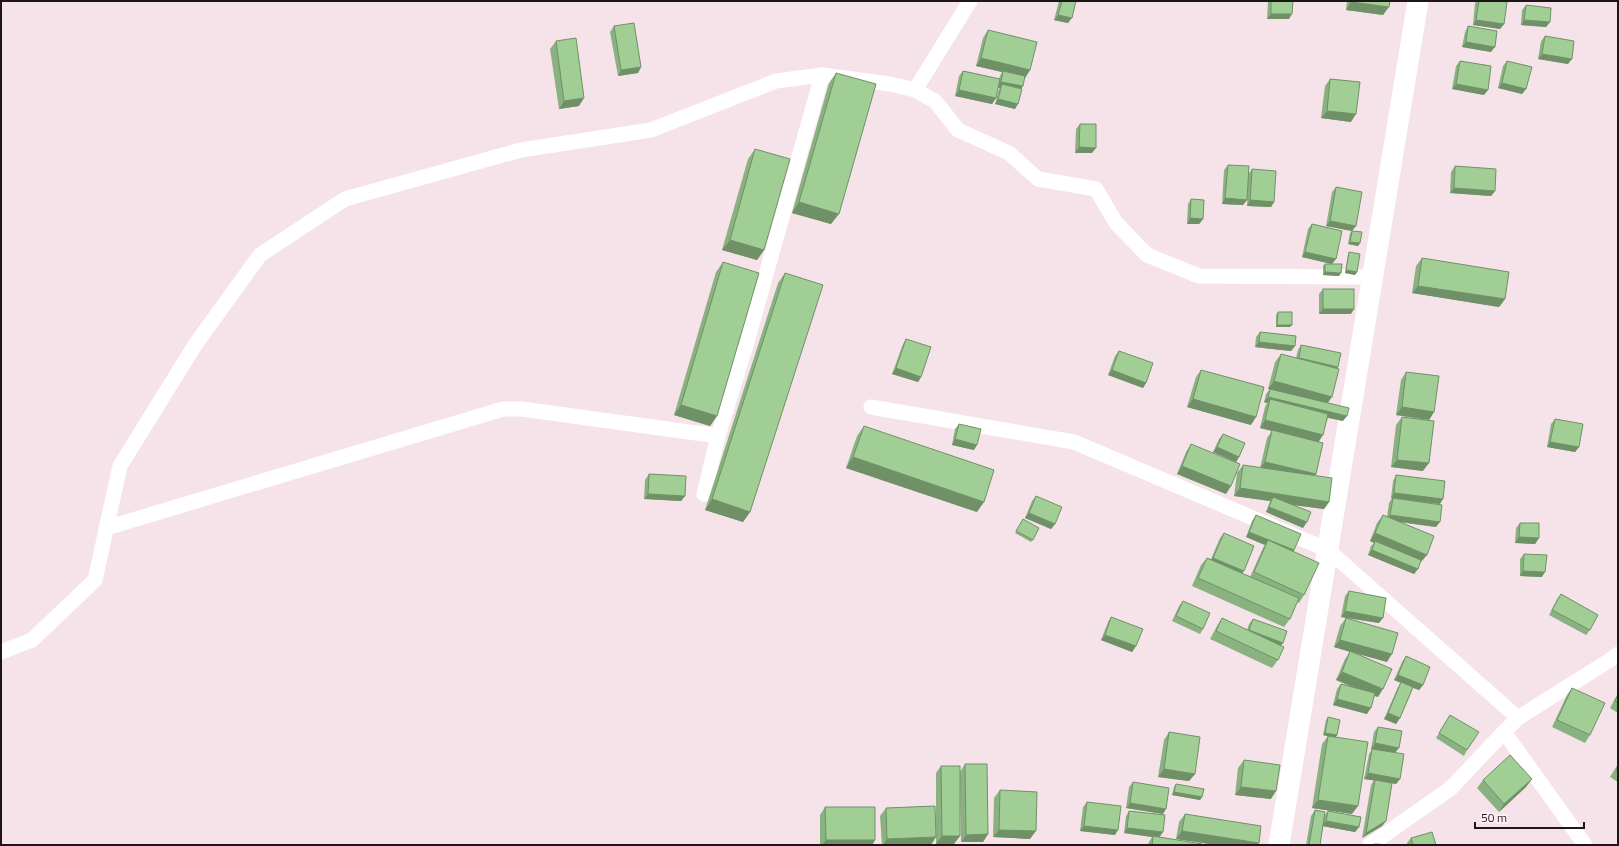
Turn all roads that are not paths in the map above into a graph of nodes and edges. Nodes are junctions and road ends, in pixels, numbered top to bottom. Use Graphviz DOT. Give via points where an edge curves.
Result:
graph roads {
  1 [pos="970,1"];
  2 [pos="1418,1"];
  3 [pos="822,75"];
  4 [pos="915,90"];
  5 [pos="1373,277"];
  6 [pos="870,407"];
  7 [pos="718,436"];
  8 [pos="704,494"];
  9 [pos="106,528"];
  10 [pos="1328,550"];
  11 [pos="1,652"];
  12 [pos="1618,654"];
  13 [pos="1518,718"];
  14 [pos="1504,732"];
  15 [pos="1279,845"];
  16 [pos="1370,845"];
  17 [pos="1585,845"];
  1 -- 4 [label="street"];
  2 -- 5 [label="street"];
  3 -- 4 [label="street"];
  3 -- 7 [label="street"];
  3 -- 9 [label="street" via="776,81 651,130 521,150 345,199 260,255 200,338 120,466"];
  4 -- 5 [label="street" via="935,101 958,130 1009,153 1038,179 1096,189 1116,223 1146,255 1199,276"];
  5 -- 10 [label="street"];
  6 -- 10 [label="street" via="1074,442"];
  7 -- 8 [label="street"];
  7 -- 9 [label="street" via="522,409 503,409"];
  9 -- 11 [label="street" via="95,580 32,640"];
  10 -- 13 [label="street"];
  10 -- 15 [label="street"];
  12 -- 13 [label="street"];
  13 -- 14 [label="street"];
  14 -- 16 [label="street" via="1451,788"];
  14 -- 17 [label="street"];
}
